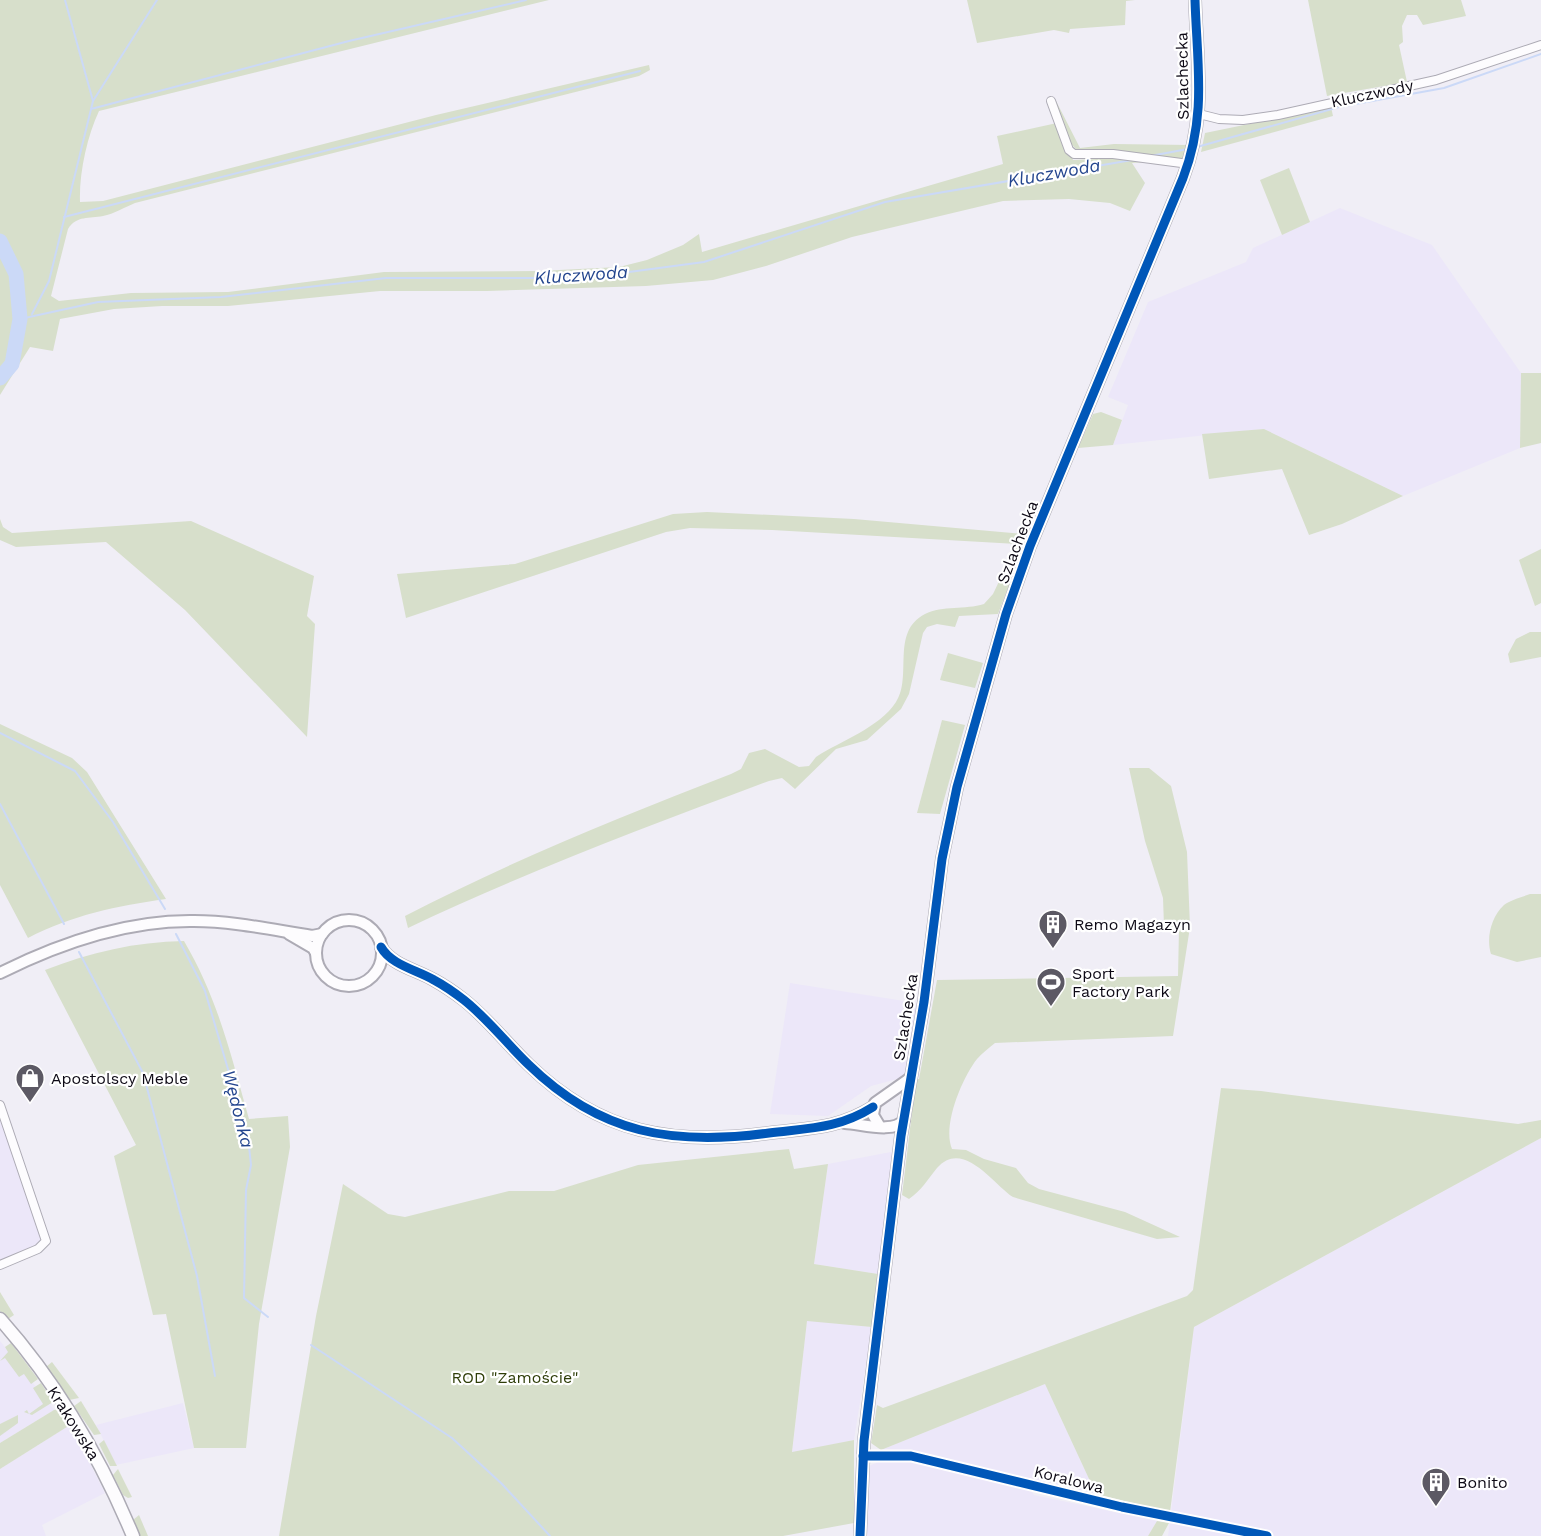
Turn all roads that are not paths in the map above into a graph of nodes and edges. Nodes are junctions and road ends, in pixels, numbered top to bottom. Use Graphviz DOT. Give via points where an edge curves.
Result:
graph roads {
  1 [pos="1195,0"];
  2 [pos="1541,45"];
  3 [pos="1051,101"];
  4 [pos="1199,114"];
  5 [pos="1190,161"];
  6 [pos="286,932"];
  7 [pos="322,934"];
  8 [pos="381,947"];
  9 [pos="316,953"];
  10 [pos="407,968"];
  11 [pos="0,973"];
  12 [pos="372,975"];
  13 [pos="909,1079"];
  14 [pos="887,1095"];
  15 [pos="0,1105"];
  16 [pos="873,1107"];
  17 [pos="904,1116"];
  18 [pos="842,1123"];
  19 [pos="883,1127"];
  20 [pos="900,1149"];
  21 [pos="0,1264"];
  22 [pos="0,1319"];
  23 [pos="862,1455"];
  24 [pos="133,1536"];
  25 [pos="860,1536"];
  26 [pos="1267,1536"];
  1 -- 4 [label="street, Szlachecka"];
  2 -- 4 [label="street, Kluczwody" via="1436,80 1278,115 1243,120"];
  3 -- 5 [label="street" via="1074,154"];
  4 -- 5 [label="street, Szlachecka"];
  5 -- 13 [label="street, Szlachecka" via="1038,525 1006,614 957,787"];
  6 -- 7 [label="street"];
  6 -- 9 [label="street"];
  6 -- 11 [label="street" via="238,924 165,922 67,945"];
  7 -- 8 [label="street" via="338,922 357,921 373,931"];
  7 -- 9 [label="street"];
  8 -- 10 [label="street" via="384,954"];
  8 -- 12 [label="street" via="381,959"];
  9 -- 12 [label="street" via="322,972 339,984 357,984"];
  10 -- 12 [label="street" via="388,966"];
  10 -- 18 [label="street" via="435,980 467,1003 530,1066 573,1100 628,1128 655,1134 723,1137"];
  13 -- 14 [label="street, Szlachecka"];
  13 -- 17 [label="street, Szlachecka"];
  14 -- 16 [label="street" via="880,1097"];
  14 -- 17 [label="street" via="900,1100"];
  15 -- 21 [label="street" via="46,1241 38,1249"];
  16 -- 18 [label="street"];
  16 -- 19 [label="street" via="873,1115"];
  17 -- 19 [label="street" via="898,1126"];
  17 -- 20 [label="street, Szlachecka"];
  18 -- 19 [label="street"];
  19 -- 20 [label="street"];
  20 -- 23 [label="street, Szlachecka"];
  22 -- 24 [label="main road, Krakowska" via="77,1423"];
  23 -- 25 [label="street, Szlachecka"];
  23 -- 26 [label="street, Koralowa" via="911,1456 1122,1507"];
}
